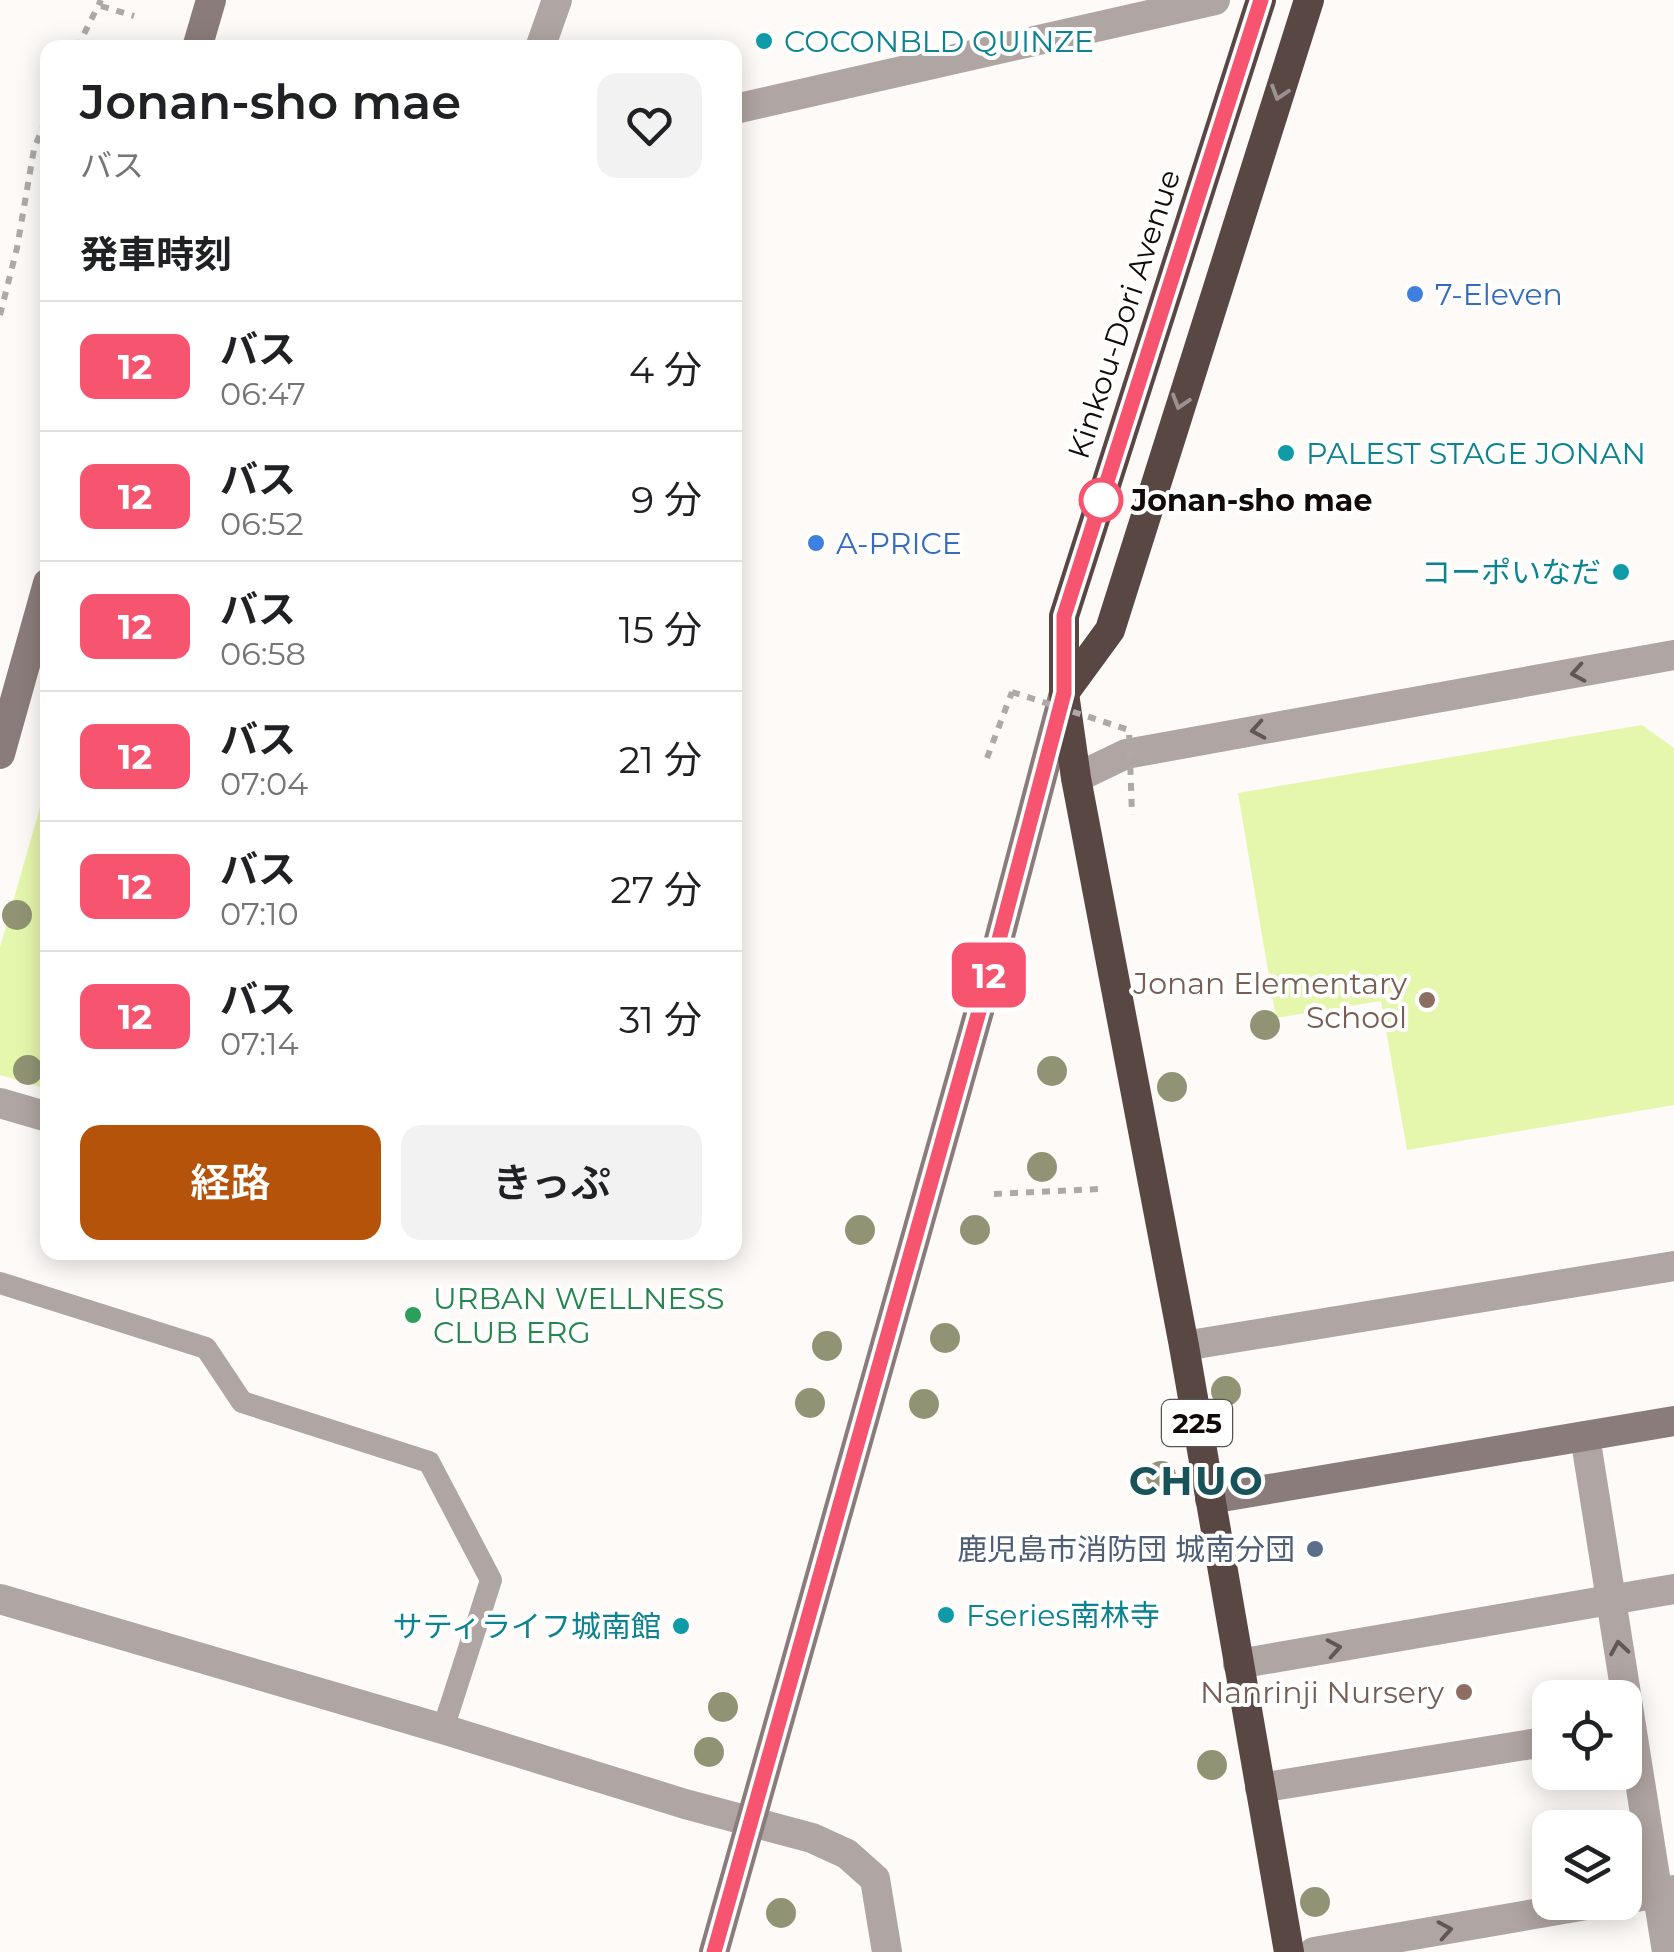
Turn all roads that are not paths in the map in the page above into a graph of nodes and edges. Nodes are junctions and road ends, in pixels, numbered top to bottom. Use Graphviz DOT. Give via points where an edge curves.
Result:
graph roads {
  1 [pos="211,0"];
  2 [pos="557,0"];
  3 [pos="1215,0"];
  4 [pos="1261,0"];
  5 [pos="1309,0"];
  6 [pos="198,40"];
  7 [pos="543,40"];
  8 [pos="742,107"];
  9 [pos="40,612"];
  10 [pos="1674,656"];
  11 [pos="1064,693"];
  12 [pos="0,754"];
  13 [pos="1076,778"];
  14 [pos="0,1103"];
  15 [pos="40,1115"];
  16 [pos="1674,1266"];
  17 [pos="0,1283"];
  18 [pos="1184,1346"];
  19 [pos="1674,1421"];
  20 [pos="1586,1436"];
  21 [pos="1210,1499"];
  22 [pos="1674,1589"];
  23 [pos="0,1599"];
  24 [pos="1611,1600"];
  25 [pos="1238,1664"];
  26 [pos="1622,1680"];
  27 [pos="443,1729"];
  28 [pos="1532,1744"];
  29 [pos="1260,1788"];
  30 [pos="1642,1790"];
  31 [pos="752,1824"];
  32 [pos="1665,1892"];
  33 [pos="1532,1914"];
  34 [pos="714,1952"];
  35 [pos="887,1952"];
  36 [pos="1289,1952"];
  37 [pos="1314,1952"];
  38 [pos="1667,1952"];
  1 -- 6 [label="main road"];
  2 -- 7 [label="street"];
  3 -- 8 [label="street"];
  4 -- 11 [label="highway, Kinkou-Dori Avenue / 225" via="1064,616"];
  5 -- 11 [label="highway, one-way" via="1110,630"];
  9 -- 12 [label="main road"];
  10 -- 13 [label="street, one-way" via="1126,754"];
  11 -- 13 [label="highway, 225"];
  11 -- 31 [label="main road"];
  13 -- 18 [label="highway, 225"];
  14 -- 15 [label="street"];
  16 -- 18 [label="street"];
  17 -- 27 [label="lane" via="206,1348 242,1402 429,1462 491,1580"];
  18 -- 21 [label="highway, 225"];
  19 -- 20 [label="main road"];
  20 -- 21 [label="main road"];
  20 -- 24 [label="street"];
  21 -- 25 [label="highway, 225"];
  22 -- 24 [label="street"];
  23 -- 27 [label="street"];
  25 -- 24 [label="street, one-way"];
  26 -- 24 [label="street, one-way"];
  25 -- 29 [label="highway, 225"];
  27 -- 31 [label="street"];
  28 -- 29 [label="street"];
  29 -- 36 [label="highway, 225"];
  30 -- 32 [label="street"];
  31 -- 34 [label="main road"];
  31 -- 35 [label="street" via="812,1838 847,1854 875,1879"];
  32 -- 38 [label="street"];
  37 -- 33 [label="street, one-way"];
}
